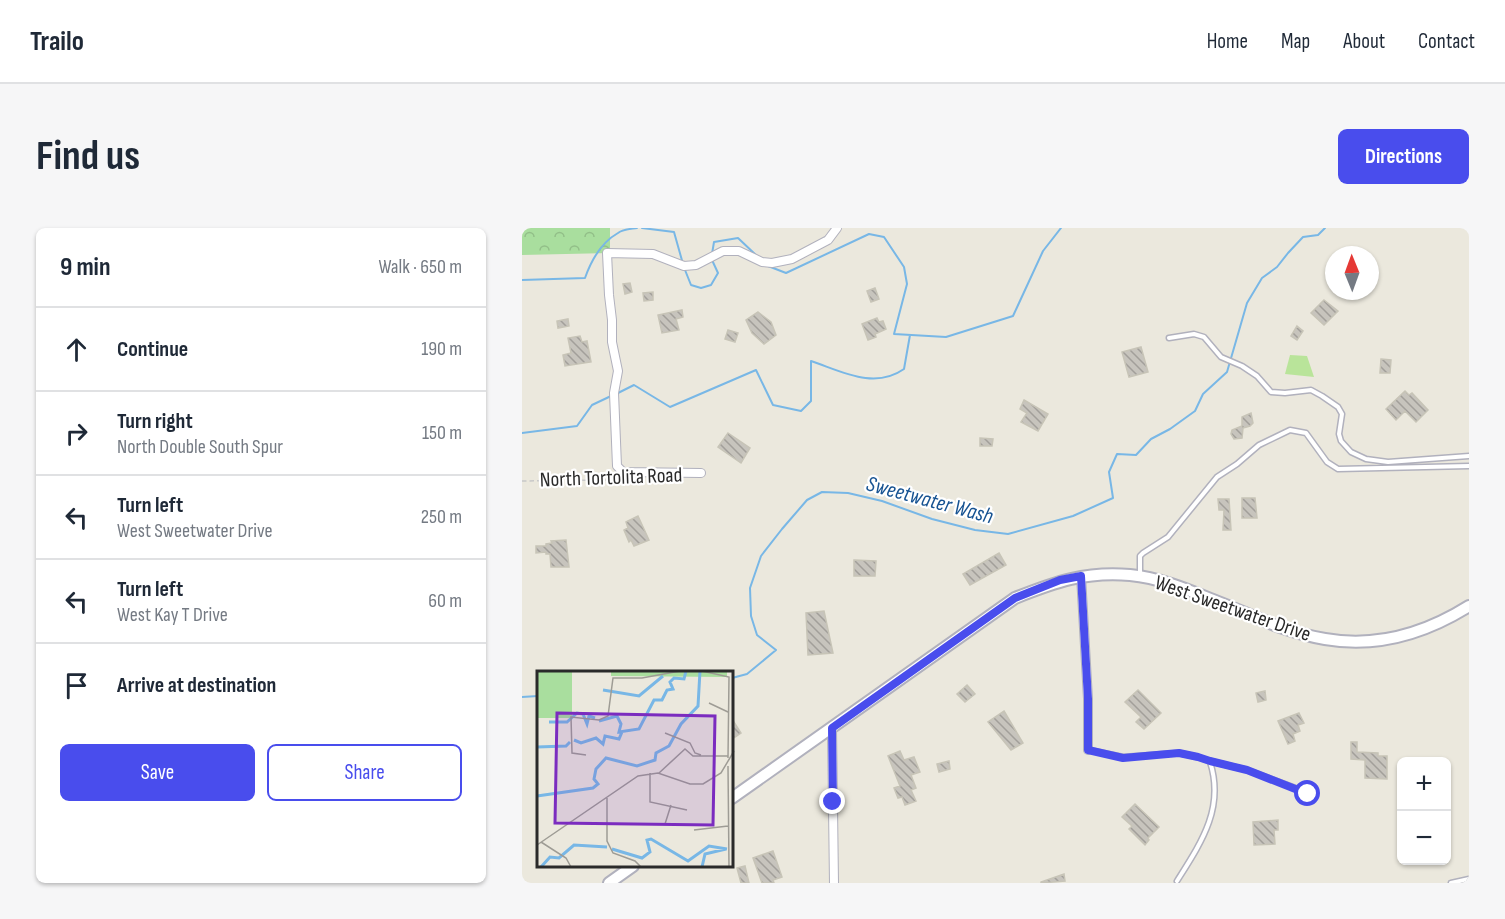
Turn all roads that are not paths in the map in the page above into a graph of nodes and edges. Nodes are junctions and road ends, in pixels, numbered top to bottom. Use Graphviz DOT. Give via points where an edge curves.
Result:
graph roads {
  1 [pos="837,228"];
  2 [pos="1169,339"];
  3 [pos="1469,456"];
  4 [pos="1469,466"];
  5 [pos="701,473"];
  6 [pos="1081,576"];
  7 [pos="1140,577"];
  8 [pos="1469,606"];
  9 [pos="832,728"];
  10 [pos="1088,750"];
  11 [pos="1210,761"];
  12 [pos="1308,794"];
  13 [pos="734,797"];
  14 [pos="632,868"];
  15 [pos="1469,879"];
  16 [pos="1177,881"];
  17 [pos="609,883"];
  18 [pos="834,883"];
  19 [pos="1451,883"];
  1 -- 5 [label="street, North Tortolita Road" via="828,240 792,259 772,263 739,251 723,251 696,266 684,266 653,254 607,252 612,342 618,371 614,393 617,466 623,472"];
  2 -- 3 [label="lane" via="1194,334 1204,337 1221,357 1249,371 1270,392 1311,390 1322,396 1342,414 1341,441 1351,452 1366,459 1388,462"];
  4 -- 7 [label="lane" via="1338,469 1327,462 1306,433 1290,430 1259,445 1217,477 1168,537 1140,556"];
  6 -- 7 [label="street, West Sweetwater Drive"];
  6 -- 9 [label="street, West Sweetwater Drive" via="1015,598"];
  6 -- 10 [label="street"];
  7 -- 8 [label="street, West Sweetwater Drive" via="1167,582 1285,628 1325,639 1364,642 1404,636 1444,622"];
  9 -- 13 [label="street, West Sweetwater Drive"];
  9 -- 18 [label="street"];
  10 -- 11 [label="lane" via="1123,758 1179,753"];
  11 -- 12 [label="lane" via="1247,770"];
  11 -- 16 [label="lane" via="1215,778 1210,822"];
  14 -- 17 [label="street"];
  15 -- 19 [label="lane"];
}
